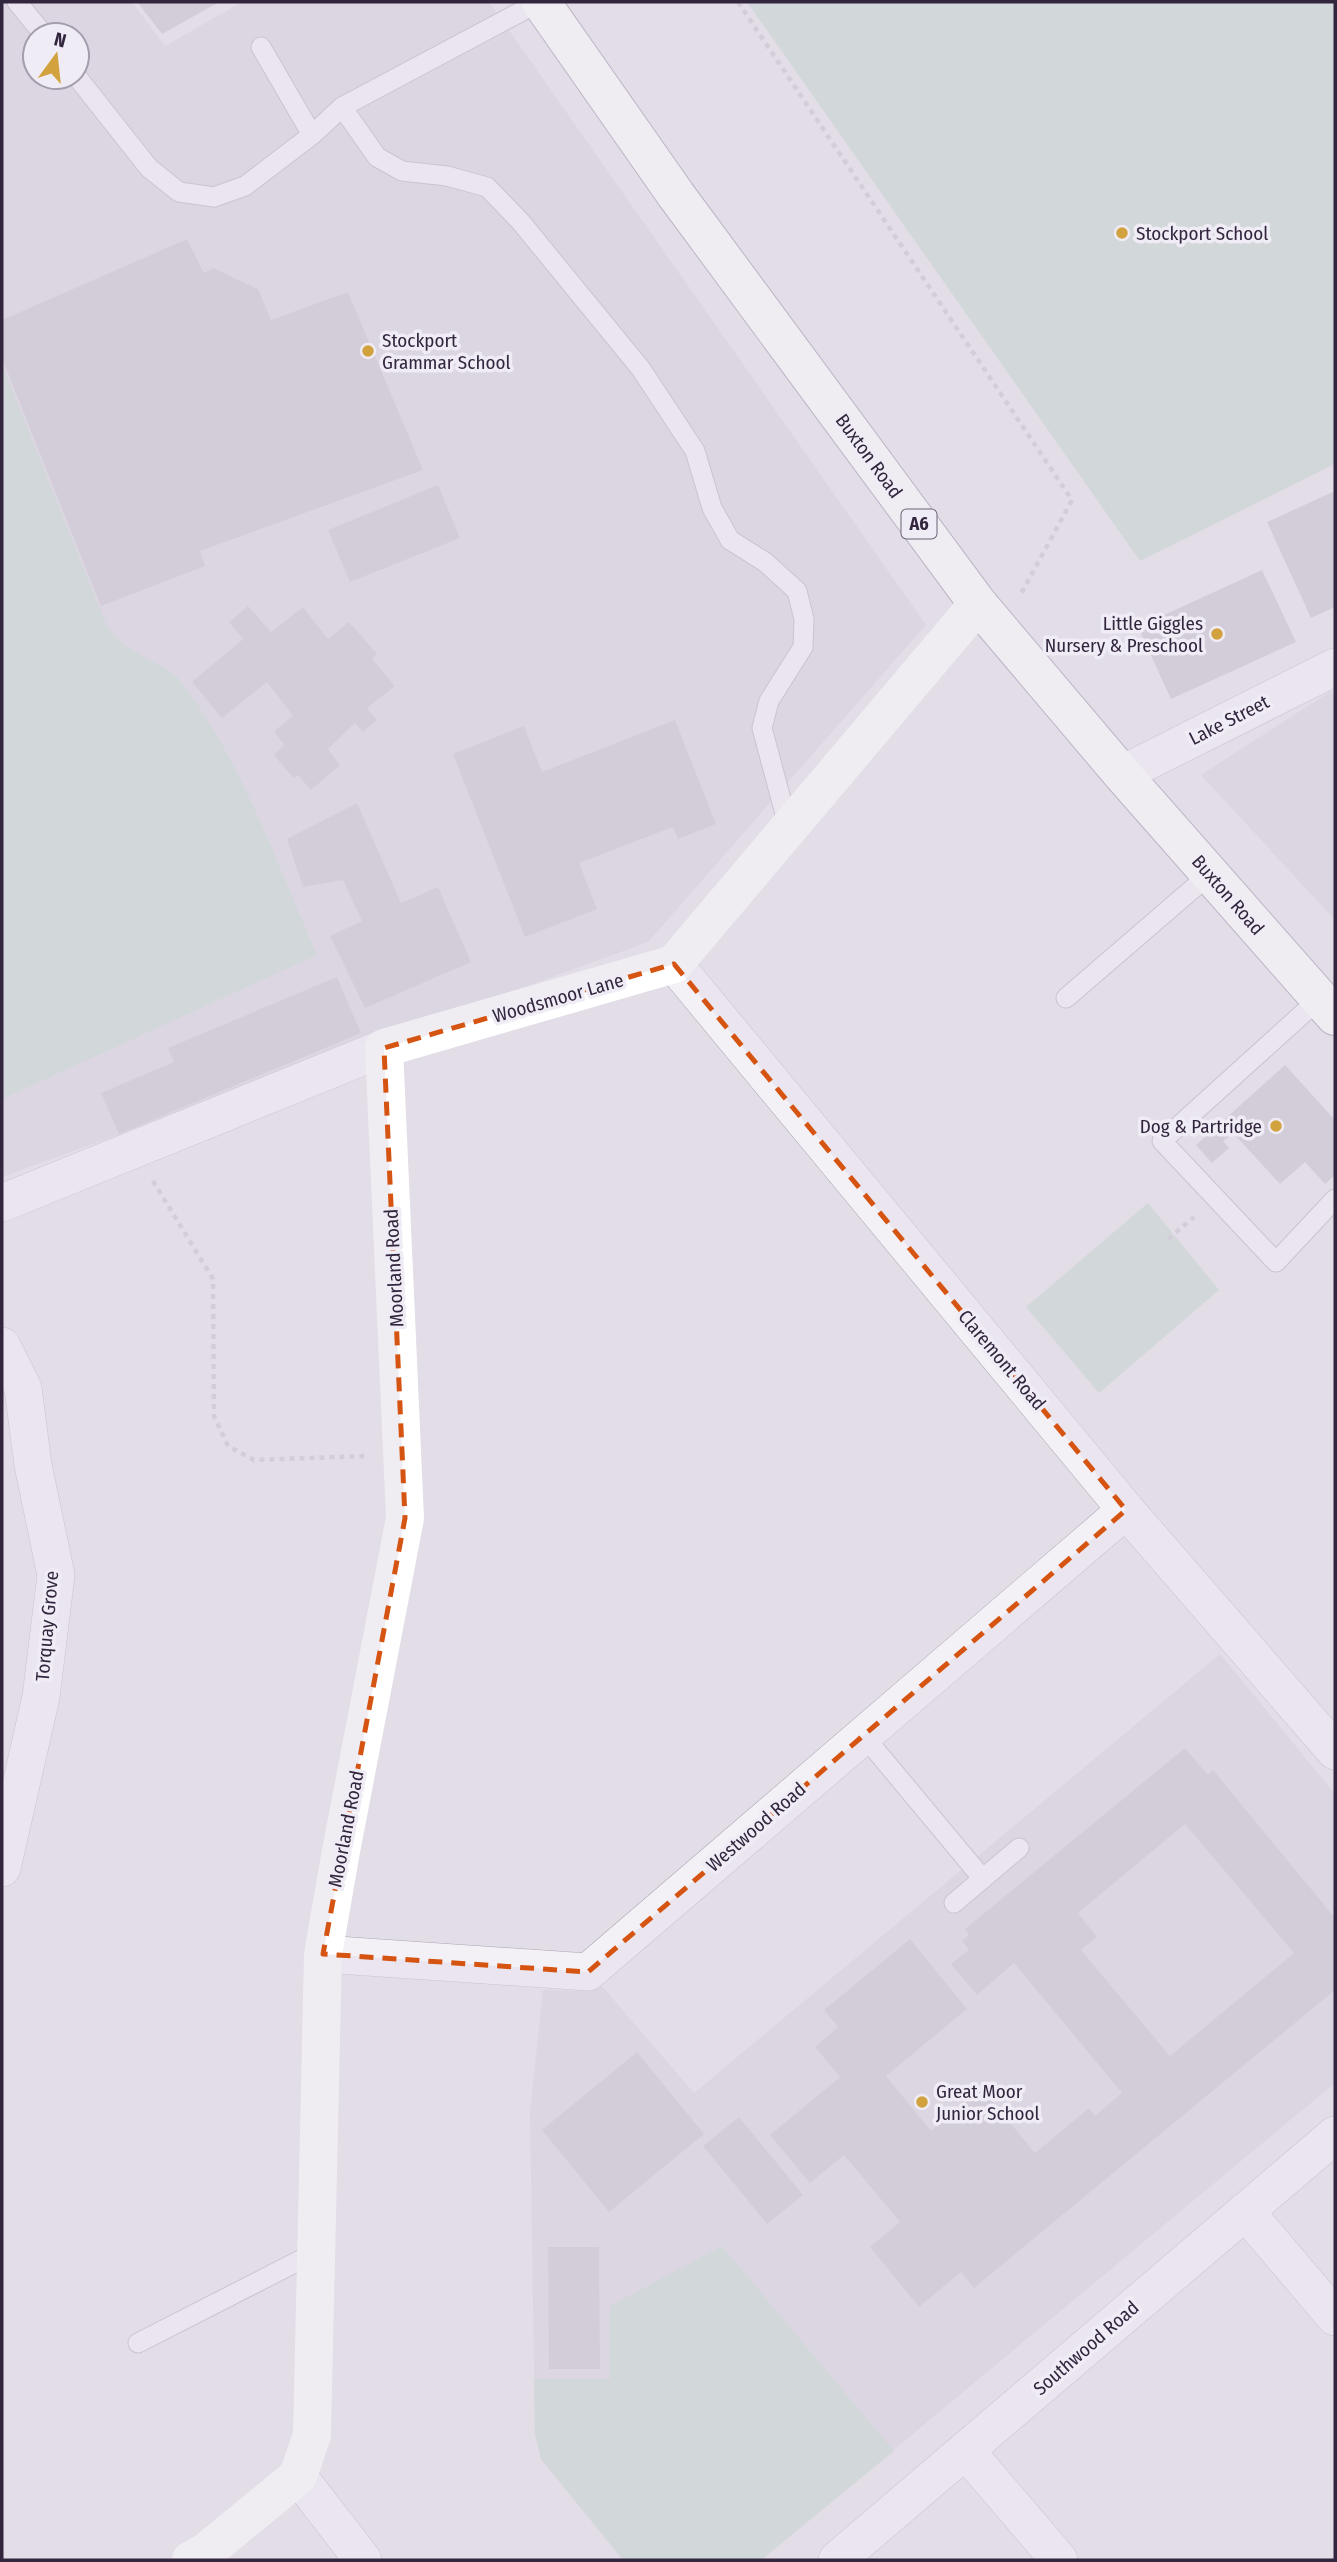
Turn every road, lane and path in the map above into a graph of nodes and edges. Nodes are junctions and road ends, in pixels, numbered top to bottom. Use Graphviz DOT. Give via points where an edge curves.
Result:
graph roads {
  1 [pos="17,2"];
  2 [pos="540,2"];
  3 [pos="738,2"];
  4 [pos="33,21"];
  5 [pos="261,47"];
  6 [pos="88,91"];
  7 [pos="342,107"];
  8 [pos="312,135"];
  9 [pos="990,617"];
  10 [pos="1335,667"];
  11 [pos="1122,774"];
  12 [pos="789,829"];
  13 [pos="1210,874"];
  14 [pos="674,964"];
  15 [pos="1066,998"];
  16 [pos="1327,1008"];
  17 [pos="384,1048"];
  18 [pos="135,1150"];
  19 [pos="1335,1199"];
  20 [pos="2,1203"];
  21 [pos="2,1346"];
  22 [pos="402,1454"];
  23 [pos="1126,1510"];
  24 [pos="863,1735"];
  25 [pos="1335,1751"];
  26 [pos="1019,1849"];
  27 [pos="2,1868"];
  28 [pos="983,1880"];
  29 [pos="954,1903"];
  30 [pos="324,1954"];
  31 [pos="1335,2135"];
  32 [pos="1245,2211"];
  33 [pos="316,2252"];
  34 [pos="1335,2317"];
  35 [pos="138,2343"];
  36 [pos="966,2451"];
  37 [pos="298,2476"];
  38 [pos="191,2560"];
  39 [pos="363,2560"];
  40 [pos="837,2560"];
  41 [pos="1059,2560"];
  1 -- 4 [label="lane"];
  2 -- 7 [label="lane"];
  2 -- 9 [label="main road, Buxton Road / A6" via="676,195"];
  3 -- 9 [label="path" via="1072,500"];
  5 -- 8 [label="lane"];
  6 -- 8 [label="lane" via="149,168 178,192 214,197 245,186"];
  7 -- 8 [label="lane"];
  7 -- 12 [label="lane" via="377,157 402,171 487,187 520,220 641,369 695,451 712,508 730,540 765,562 797,591 804,619 803,647 769,701 762,728"];
  9 -- 11 [label="main road, Buxton Road / A6"];
  9 -- 12 [label="main road"];
  10 -- 11 [label="street, Lake Street"];
  11 -- 13 [label="main road, Buxton Road / A6"];
  12 -- 14 [label="main road"];
  13 -- 15 [label="lane"];
  13 -- 16 [label="main road, Buxton Road / A6"];
  14 -- 17 [label="main road, Woodsmoor Lane"];
  14 -- 23 [label="street, Claremont Road"];
  16 -- 19 [label="lane" via="1162,1141 1276,1262"];
  17 -- 18 [label="street, Woodsmoor Lane"];
  17 -- 22 [label="main road, Moorland Road"];
  18 -- 20 [label="street, Woodsmoor Lane"];
  18 -- 22 [label="path" via="213,1279 214,1416 228,1446 254,1460"];
  21 -- 27 [label="street, Torquay Grove" via="23,1388 33,1465 56,1575 41,1697"];
  22 -- 30 [label="main road, Moorland Road" via="405,1518"];
  23 -- 24 [label="street, Westwood Road"];
  23 -- 25 [label="street, Claremont Road"];
  24 -- 28 [label="lane"];
  24 -- 30 [label="street, Westwood Road" via="588,1972"];
  26 -- 28 [label="lane"];
  28 -- 29 [label="lane"];
  30 -- 33 [label="main road, Moorland Road"];
  31 -- 32 [label="street, Southwood Road"];
  32 -- 34 [label="street"];
  32 -- 36 [label="street, Southwood Road"];
  33 -- 35 [label="lane"];
  33 -- 37 [label="main road, Moorland Road" via="312,2435"];
  36 -- 40 [label="street, Southwood Road"];
  36 -- 41 [label="street"];
  37 -- 38 [label="main road"];
  37 -- 39 [label="street"];
}
